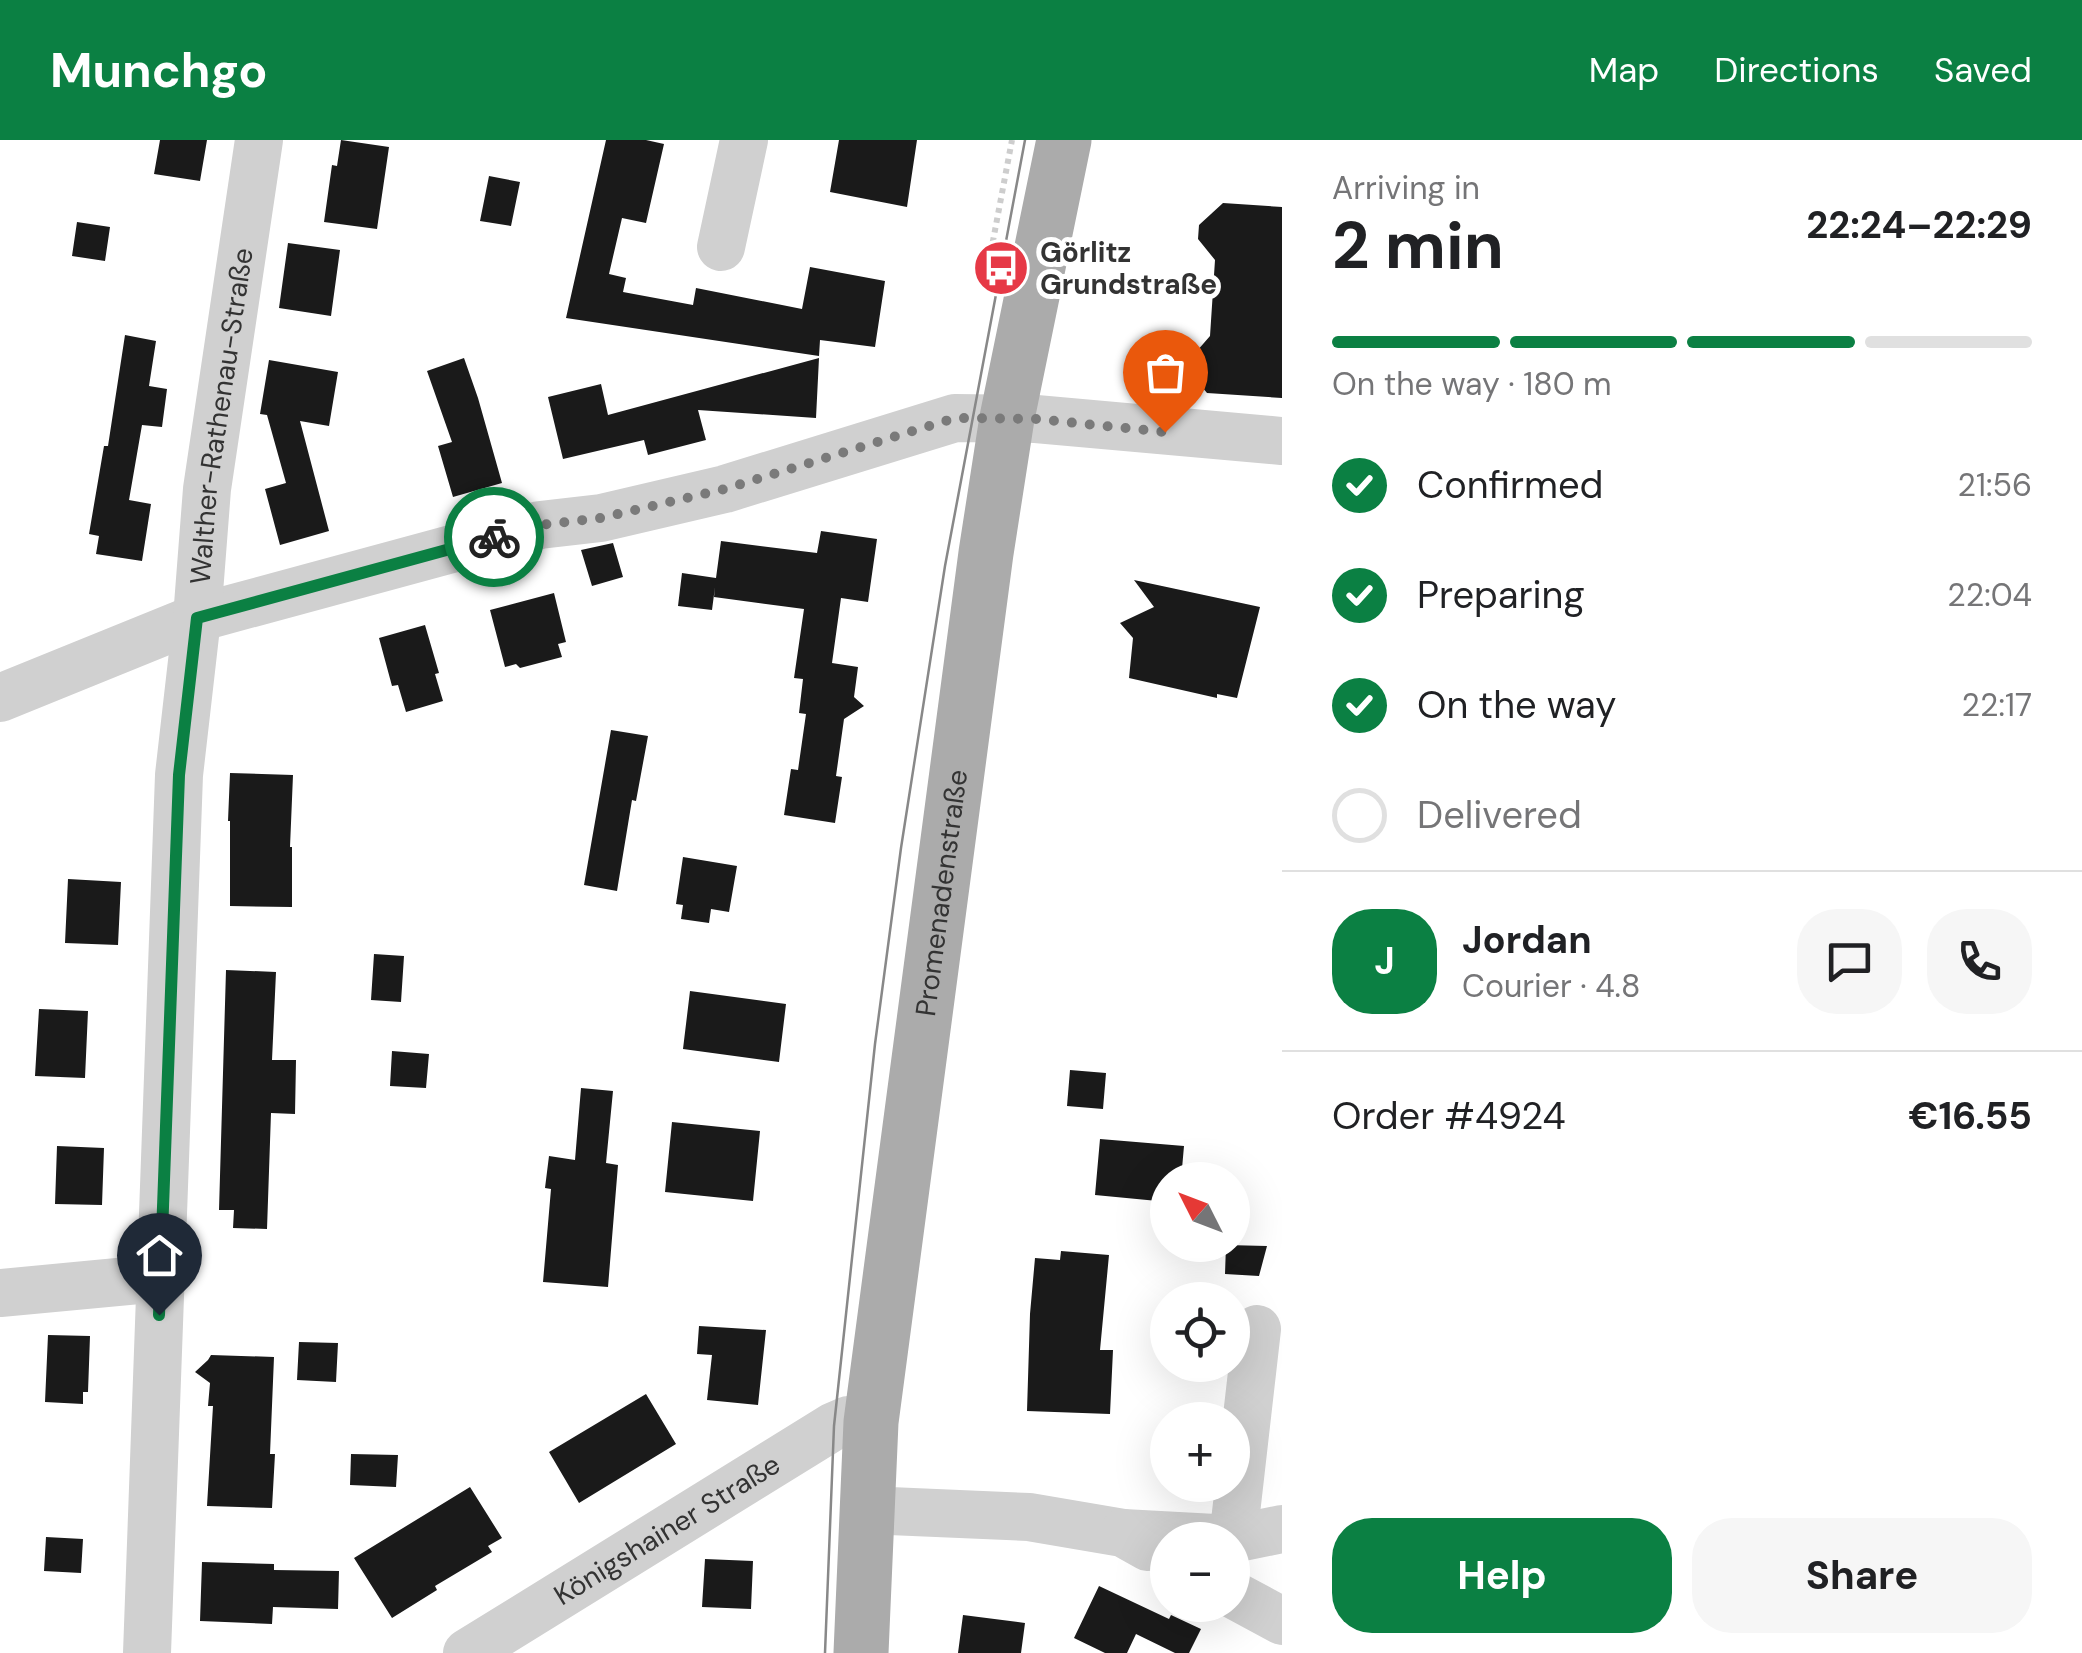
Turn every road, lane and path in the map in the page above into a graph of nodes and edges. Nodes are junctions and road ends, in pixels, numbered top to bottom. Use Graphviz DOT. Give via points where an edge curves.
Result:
graph roads {
  1 [pos="260,140"];
  2 [pos="744,140"];
  3 [pos="1012,140"];
  4 [pos="1064,140"];
  5 [pos="721,247"];
  6 [pos="986,276"];
  7 [pos="1007,418"];
  8 [pos="1282,441"];
  9 [pos="197,618"];
  10 [pos="0,698"];
  11 [pos="160,1278"];
  12 [pos="0,1294"];
  13 [pos="1257,1328"];
  14 [pos="871,1422"];
  15 [pos="866,1510"];
  16 [pos="1235,1522"];
  17 [pos="1282,1529"];
  18 [pos="1122,1533"];
  19 [pos="1150,1535"];
  20 [pos="1250,1536"];
  21 [pos="1150,1548"];
  22 [pos="1250,1604"];
  23 [pos="1282,1621"];
  24 [pos="146,1653"];
  25 [pos="467,1653"];
  26 [pos="861,1653"];
  1 -- 9 [label="street, Walther-Rathenau-Straße" via="208,490"];
  2 -- 5 [label="street"];
  3 -- 6 [label="path"];
  4 -- 7 [label="main road, Promenadenstraße"];
  7 -- 8 [label="street"];
  7 -- 9 [label="street" via="955,418 725,489 540,525"];
  7 -- 14 [label="main road, Promenadenstraße"];
  9 -- 10 [label="street"];
  9 -- 11 [label="street, Walther-Rathenau-Straße" via="179,775"];
  11 -- 12 [label="street"];
  11 -- 24 [label="street, Walther-Rathenau-Straße"];
  13 -- 16 [label="street"];
  14 -- 15 [label="main road, Promenadenstraße"];
  14 -- 25 [label="street, Königshainer Straße" via="834,1426"];
  15 -- 18 [label="street" via="1029,1516"];
  15 -- 26 [label="main road, Promenadenstraße"];
  17 -- 20 [label="street"];
  18 -- 19 [label="street"];
  18 -- 21 [label="street"];
  22 -- 23 [label="street"];
}
